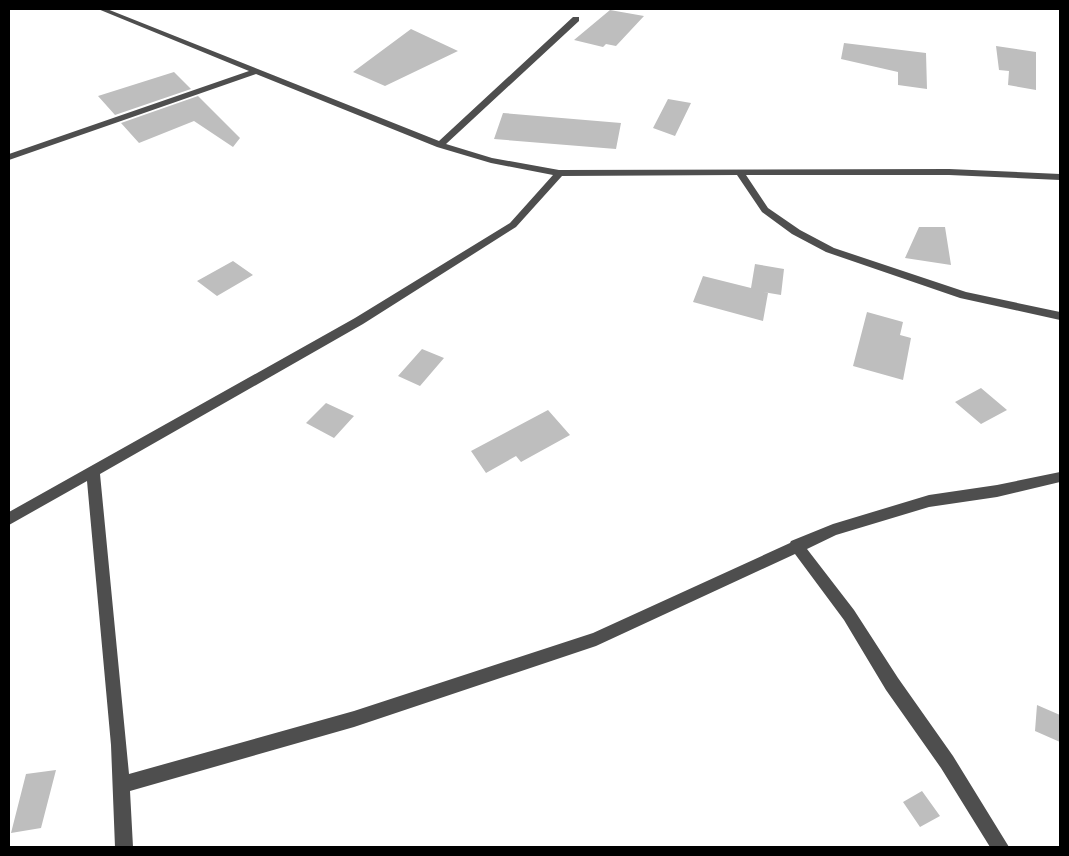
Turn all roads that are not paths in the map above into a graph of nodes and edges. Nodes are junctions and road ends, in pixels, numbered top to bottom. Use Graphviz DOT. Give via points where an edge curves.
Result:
graph roads {
  1 [pos="101,9"];
  2 [pos="576,18"];
  3 [pos="257,72"];
  4 [pos="440,144"];
  5 [pos="9,157"];
  6 [pos="740,173"];
  7 [pos="559,174"];
  8 [pos="1060,177"];
  9 [pos="1060,316"];
  10 [pos="93,473"];
  11 [pos="1060,478"];
  12 [pos="9,519"];
  13 [pos="796,545"];
  14 [pos="120,785"];
  15 [pos="124,847"];
  16 [pos="1000,847"];
  1 -- 3 [label="street"];
  2 -- 4 [label="street"];
  3 -- 4 [label="street"];
  3 -- 5 [label="street"];
  4 -- 7 [label="street" via="491,160"];
  6 -- 7 [label="street"];
  6 -- 8 [label="street" via="948,172"];
  6 -- 9 [label="street" via="765,210 830,250 964,295"];
  7 -- 10 [label="street" via="512,225 359,321"];
  10 -- 12 [label="street"];
  10 -- 14 [label="street"];
  11 -- 13 [label="street" via="929,501 833,530"];
  13 -- 14 [label="street" via="596,639 354,719"];
  13 -- 16 [label="street" via="849,615"];
  14 -- 15 [label="street"];
}
